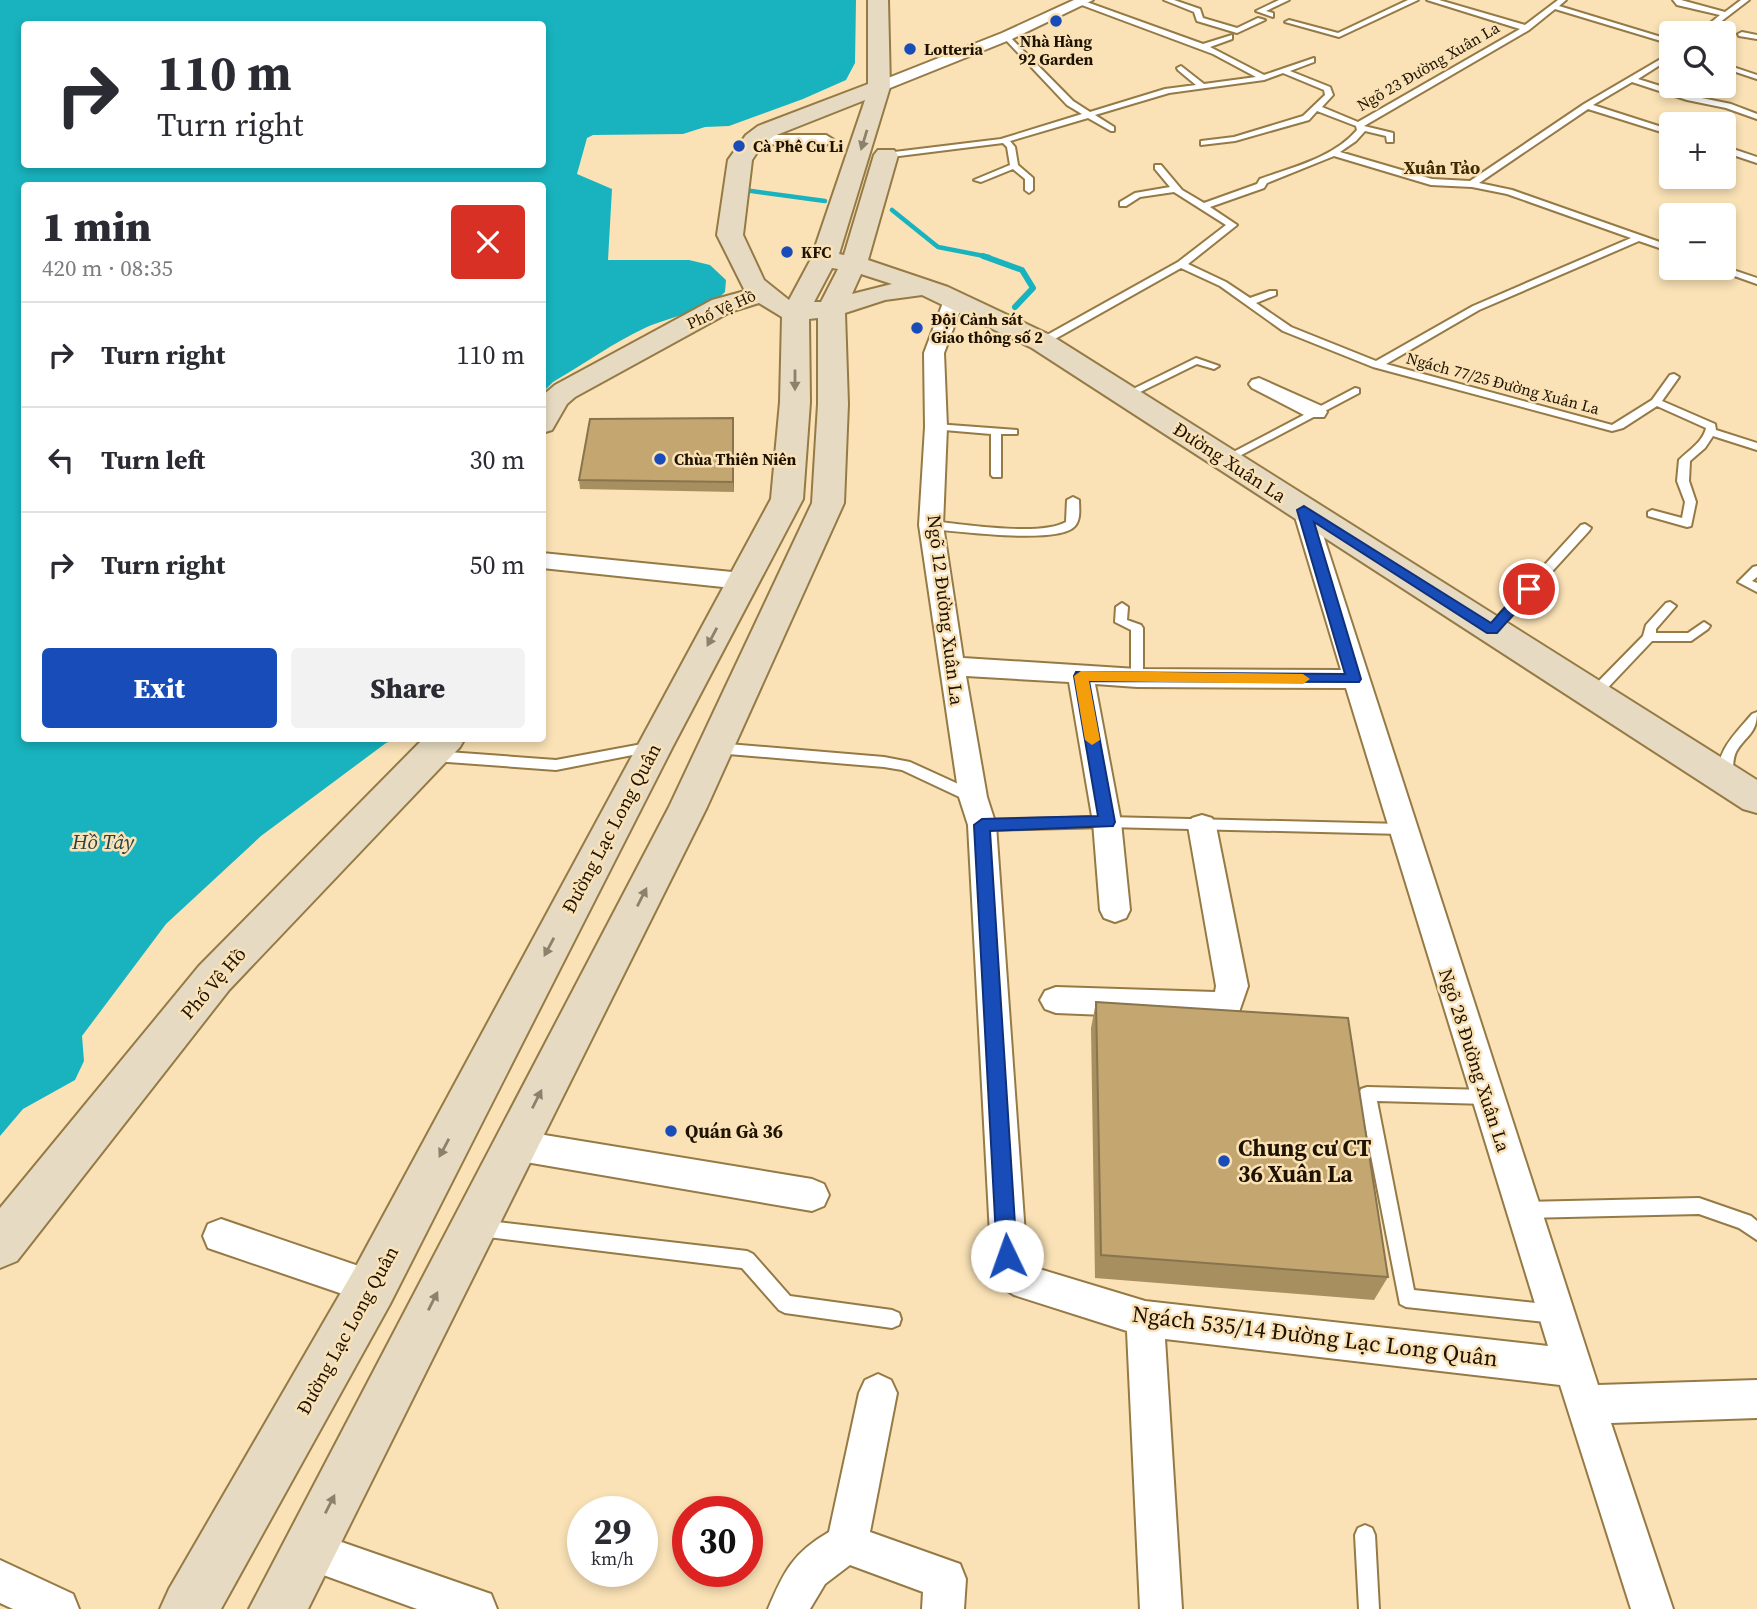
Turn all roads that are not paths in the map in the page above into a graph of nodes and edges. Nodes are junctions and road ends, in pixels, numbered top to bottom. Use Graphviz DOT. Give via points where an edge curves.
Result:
graph roads {
  1 [pos="878,0"];
  2 [pos="1044,0"];
  3 [pos="1168,0"];
  4 [pos="1285,0"];
  5 [pos="1414,0"];
  6 [pos="1431,0"];
  7 [pos="1562,0"];
  8 [pos="1677,0"];
  9 [pos="1084,1"];
  10 [pos="1743,1"];
  11 [pos="1553,6"];
  12 [pos="1062,10"];
  13 [pos="1270,15"];
  14 [pos="1727,15"];
  15 [pos="1261,19"];
  16 [pos="1719,21"];
  17 [pos="1289,22"];
  18 [pos="1526,27"];
  19 [pos="1742,34"];
  20 [pos="1007,36"];
  21 [pos="1229,37"];
  22 [pos="1659,37"];
  23 [pos="1757,37"];
  24 [pos="1203,47"];
  25 [pos="900,52"];
  26 [pos="1311,60"];
  27 [pos="1659,62"];
  28 [pos="1181,68"];
  29 [pos="1736,70"];
  30 [pos="1283,71"];
  31 [pos="1756,77"];
  32 [pos="901,78"];
  33 [pos="1265,78"];
  34 [pos="1631,79"];
  35 [pos="1202,86"];
  36 [pos="878,87"];
  37 [pos="1587,106"];
  38 [pos="1317,108"];
  39 [pos="1090,114"];
  40 [pos="1757,117"];
  41 [pos="1360,126"];
  42 [pos="1111,129"];
  43 [pos="1659,129"];
  44 [pos="1005,140"];
  45 [pos="1390,140"];
  46 [pos="754,141"];
  47 [pos="826,141"];
  48 [pos="1204,144"];
  49 [pos="1333,153"];
  50 [pos="1736,153"];
  51 [pos="886,156"];
  52 [pos="1757,160"];
  53 [pos="1014,166"];
  54 [pos="1158,167"];
  55 [pos="978,180"];
  56 [pos="1472,184"];
  57 [pos="1177,189"];
  58 [pos="1029,190"];
  59 [pos="1123,204"];
  60 [pos="1202,207"];
  61 [pos="867,223"];
  62 [pos="1638,237"];
  63 [pos="1659,245"];
  64 [pos="824,259"];
  65 [pos="854,263"];
  66 [pos="1181,264"];
  67 [pos="1736,274"];
  68 [pos="1757,281"];
  69 [pos="942,293"];
  70 [pos="1273,293"];
  71 [pos="1249,302"];
  72 [pos="797,305"];
  73 [pos="1042,342"];
  74 [pos="1377,365"];
  75 [pos="1213,366"];
  76 [pos="1674,377"];
  77 [pos="1259,384"];
  78 [pos="1355,391"];
  79 [pos="1126,395"];
  80 [pos="1656,402"];
  81 [pos="1316,412"];
  82 [pos="546,416"];
  83 [pos="936,427"];
  84 [pos="996,431"];
  85 [pos="1013,432"];
  86 [pos="1711,432"];
  87 [pos="1757,447"];
  88 [pos="1226,459"];
  89 [pos="997,475"];
  90 [pos="1073,500"];
  91 [pos="1304,510"];
  92 [pos="1652,514"];
  93 [pos="932,525"];
  94 [pos="1585,528"];
  95 [pos="546,560"];
  96 [pos="1757,570"];
  97 [pos="742,581"];
  98 [pos="1757,588"];
  99 [pos="1670,606"];
  100 [pos="1122,607"];
  101 [pos="1704,626"];
  102 [pos="1492,630"];
  103 [pos="1649,637"];
  104 [pos="951,666"];
  105 [pos="1081,676"];
  106 [pos="1138,678"];
  107 [pos="1354,679"];
  108 [pos="1594,694"];
  109 [pos="1757,717"];
  110 [pos="654,746"];
  111 [pos="438,747"];
  112 [pos="715,748"];
  113 [pos="1725,779"];
  114 [pos="1757,799"];
  115 [pos="978,811"];
  116 [pos="1107,822"];
  117 [pos="1202,826"];
  118 [pos="1402,829"];
  119 [pos="1115,910"];
  120 [pos="1056,1000"];
  121 [pos="1487,1097"];
  122 [pos="514,1145"];
  123 [pos="812,1195"];
  124 [pos="1523,1210"];
  125 [pos="472,1227"];
  126 [pos="1757,1233"];
  127 [pos="221,1236"];
  128 [pos="0,1245"];
  129 [pos="372,1287"];
  130 [pos="1555,1314"];
  131 [pos="892,1319"];
  132 [pos="1145,1319"];
  133 [pos="1571,1367"];
  134 [pos="878,1393"];
  135 [pos="1757,1399"];
  136 [pos="1585,1405"];
  137 [pos="1365,1535"];
  138 [pos="848,1544"];
  139 [pos="307,1550"];
  140 [pos="0,1581"];
  141 [pos="58,1609"];
  142 [pos="188,1609"];
  143 [pos="278,1609"];
  144 [pos="476,1609"];
  145 [pos="789,1609"];
  146 [pos="943,1609"];
  147 [pos="1161,1609"];
  148 [pos="1369,1609"];
  149 [pos="1652,1609"];
  1 -- 36 [label="main road, Đường Lạc Long Quân"];
  2 -- 12 [label="street"];
  3 -- 15 [label="lane" via="1197,10 1200,19 1237,31"];
  4 -- 13 [label="lane" via="1260,11"];
  5 -- 17 [label="lane" via="1339,35"];
  6 -- 18 [label="lane"];
  7 -- 11 [label="lane, Ngõ 23 Đường Xuân La"];
  8 -- 14 [label="lane"];
  9 -- 12 [label="street"];
  9 -- 24 [label="lane"];
  10 -- 14 [label="lane"];
  11 -- 18 [label="lane, Ngõ 23 Đường Xuân La"];
  11 -- 22 [label="lane"];
  12 -- 20 [label="street"];
  14 -- 16 [label="lane"];
  18 -- 41 [label="lane, Ngõ 23 Đường Xuân La"];
  19 -- 23 [label="lane"];
  20 -- 32 [label="street" via="969,56"];
  20 -- 39 [label="lane" via="1070,103"];
  21 -- 24 [label="lane"];
  24 -- 33 [label="lane"];
  25 -- 32 [label="main road, Đường Lạc Long Quân"];
  26 -- 30 [label="lane"];
  27 -- 34 [label="lane"];
  28 -- 35 [label="lane"];
  29 -- 31 [label="lane"];
  30 -- 33 [label="lane"];
  30 -- 38 [label="lane" via="1327,89 1329,95"];
  32 -- 36 [label="street"];
  32 -- 51 [label="main road, Đường Lạc Long Quân"];
  33 -- 35 [label="lane"];
  34 -- 37 [label="lane"];
  34 -- 40 [label="lane"];
  35 -- 39 [label="lane" via="1168,90"];
  36 -- 46 [label="main road" via="765,131"];
  36 -- 64 [label="main road, Đường Lạc Long Quân, one-way"];
  37 -- 43 [label="lane"];
  37 -- 56 [label="lane"];
  38 -- 41 [label="lane"];
  38 -- 48 [label="lane" via="1306,118"];
  39 -- 42 [label="lane"];
  39 -- 44 [label="lane"];
  41 -- 45 [label="lane" via="1390,135"];
  41 -- 49 [label="lane, Ngõ 23 Đường Xuân La" via="1354,141"];
  44 -- 51 [label="lane"];
  44 -- 53 [label="lane" via="1012,147"];
  46 -- 47 [label="street"];
  46 -- 72 [label="main road, Phố Vệ Hồ" via="740,160 730,234 752,283"];
  49 -- 56 [label="lane" via="1431,182"];
  49 -- 60 [label="lane, Ngõ 23 Đường Xuân La"];
  50 -- 52 [label="lane"];
  51 -- 61 [label="main road, Đường Lạc Long Quân"];
  53 -- 55 [label="lane"];
  53 -- 58 [label="lane" via="1029,178"];
  54 -- 57 [label="lane"];
  56 -- 62 [label="lane"];
  57 -- 59 [label="lane" via="1133,194"];
  57 -- 60 [label="lane"];
  60 -- 66 [label="lane" via="1232,225"];
  61 -- 65 [label="main road, Đường Lạc Long Quân"];
  61 -- 69 [label="main road" via="893,257"];
  62 -- 63 [label="lane"];
  62 -- 74 [label="lane" via="1476,308"];
  64 -- 65 [label="main road, Đường Xuân La"];
  64 -- 72 [label="main road, Đường Lạc Long Quân"];
  65 -- 69 [label="main road, Đường Xuân La"];
  65 -- 72 [label="main road, Đường Lạc Long Quân"];
  66 -- 71 [label="lane, Ngách 77/25 Đường Xuân La"];
  66 -- 73 [label="lane"];
  67 -- 68 [label="lane"];
  69 -- 72 [label="main road" via="881,293"];
  69 -- 73 [label="main road, Đường Xuân La"];
  69 -- 83 [label="street, Ngõ 12 Đường Xuân La" via="934,353"];
  70 -- 71 [label="lane"];
  71 -- 74 [label="lane, Ngách 77/25 Đường Xuân La" via="1287,329"];
  72 -- 82 [label="main road, Phố Vệ Hồ" via="721,306 565,391"];
  72 -- 97 [label="main road, Đường Lạc Long Quân, one-way" via="787,499"];
  72 -- 112 [label="main road, Đường Lạc Long Quân" via="833,404 828,503"];
  73 -- 79 [label="main road, Đường Xuân La"];
  74 -- 80 [label="lane, Ngách 77/25 Đường Xuân La" via="1612,428"];
  75 -- 79 [label="lane" via="1196,360"];
  76 -- 80 [label="lane, Ngách 77/25 Đường Xuân La"];
  77 -- 81 [label="street"];
  78 -- 81 [label="lane"];
  79 -- 88 [label="main road, Đường Xuân La"];
  80 -- 86 [label="lane" via="1702,420 1711,426"];
  81 -- 88 [label="lane"];
  83 -- 84 [label="lane"];
  83 -- 93 [label="street, Ngõ 12 Đường Xuân La"];
  84 -- 85 [label="lane"];
  84 -- 89 [label="lane"];
  86 -- 87 [label="lane"];
  86 -- 92 [label="lane" via="1685,460 1683,481 1692,502 1687,523"];
  88 -- 91 [label="main road, Đường Xuân La"];
  90 -- 93 [label="lane" via="1071,525 1059,531"];
  91 -- 102 [label="main road, Đường Xuân La"];
  91 -- 107 [label="street, Ngõ 28 Đường Xuân La"];
  93 -- 104 [label="street, Ngõ 12 Đường Xuân La"];
  94 -- 102 [label="lane"];
  95 -- 97 [label="street"];
  96 -- 98 [label="lane" via="1744,582"];
  97 -- 110 [label="main road, Đường Lạc Long Quân, one-way"];
  99 -- 103 [label="lane" via="1650,628"];
  100 -- 106 [label="lane" via="1121,622 1137,628"];
  101 -- 103 [label="lane" via="1691,637"];
  102 -- 108 [label="main road, Đường Xuân La"];
  103 -- 108 [label="lane"];
  104 -- 105 [label="street"];
  104 -- 115 [label="street, Ngõ 12 Đường Xuân La"];
  105 -- 106 [label="street"];
  105 -- 116 [label="street"];
  106 -- 107 [label="street"];
  107 -- 118 [label="street, Ngõ 28 Đường Xuân La"];
  108 -- 113 [label="main road, Đường Xuân La"];
  109 -- 113 [label="lane" via="1728,753"];
  110 -- 111 [label="lane" via="556,765"];
  110 -- 129 [label="main road, Đường Lạc Long Quân, one-way"];
  111 -- 128 [label="main road, Phố Vệ Hồ" via="214,978"];
  112 -- 115 [label="lane" via="905,766"];
  122 -- 112 [label="main road, Đường Lạc Long Quân, one-way"];
  113 -- 114 [label="main road, Đường Xuân La"];
  115 -- 116 [label="lane"];
  115 -- 132 [label="street, Ngách 535/14 Đường Lạc Long Quân" via="1010,1272 1027,1283"];
  116 -- 117 [label="lane"];
  116 -- 119 [label="street"];
  117 -- 118 [label="lane"];
  117 -- 120 [label="street" via="1232,986 1228,1003"];
  118 -- 121 [label="street, Ngõ 28 Đường Xuân La"];
  121 -- 124 [label="street, Ngõ 28 Đường Xuân La"];
  121 -- 130 [label="lane" via="1367,1094 1406,1298"];
  122 -- 123 [label="street"];
  122 -- 125 [label="main road, Đường Lạc Long Quân"];
  124 -- 126 [label="lane" via="1699,1206 1745,1222"];
  124 -- 130 [label="street, Ngõ 28 Đường Xuân La"];
  125 -- 131 [label="lane" via="747,1260 785,1304"];
  139 -- 125 [label="main road, Đường Lạc Long Quân, one-way"];
  127 -- 129 [label="street"];
  129 -- 142 [label="main road, Đường Lạc Long Quân"];
  130 -- 133 [label="street, Ngõ 28 Đường Xuân La"];
  132 -- 133 [label="street, Ngách 535/14 Đường Lạc Long Quân"];
  132 -- 147 [label="street"];
  133 -- 136 [label="street, Ngõ 28 Đường Xuân La"];
  134 -- 138 [label="street"];
  135 -- 136 [label="street"];
  136 -- 149 [label="street, Ngõ 28 Đường Xuân La"];
  137 -- 148 [label="lane"];
  138 -- 145 [label="street" via="809,1570"];
  138 -- 146 [label="street" via="945,1579"];
  139 -- 143 [label="main road, Đường Lạc Long Quân"];
  139 -- 144 [label="street"];
  140 -- 141 [label="street"];
}
